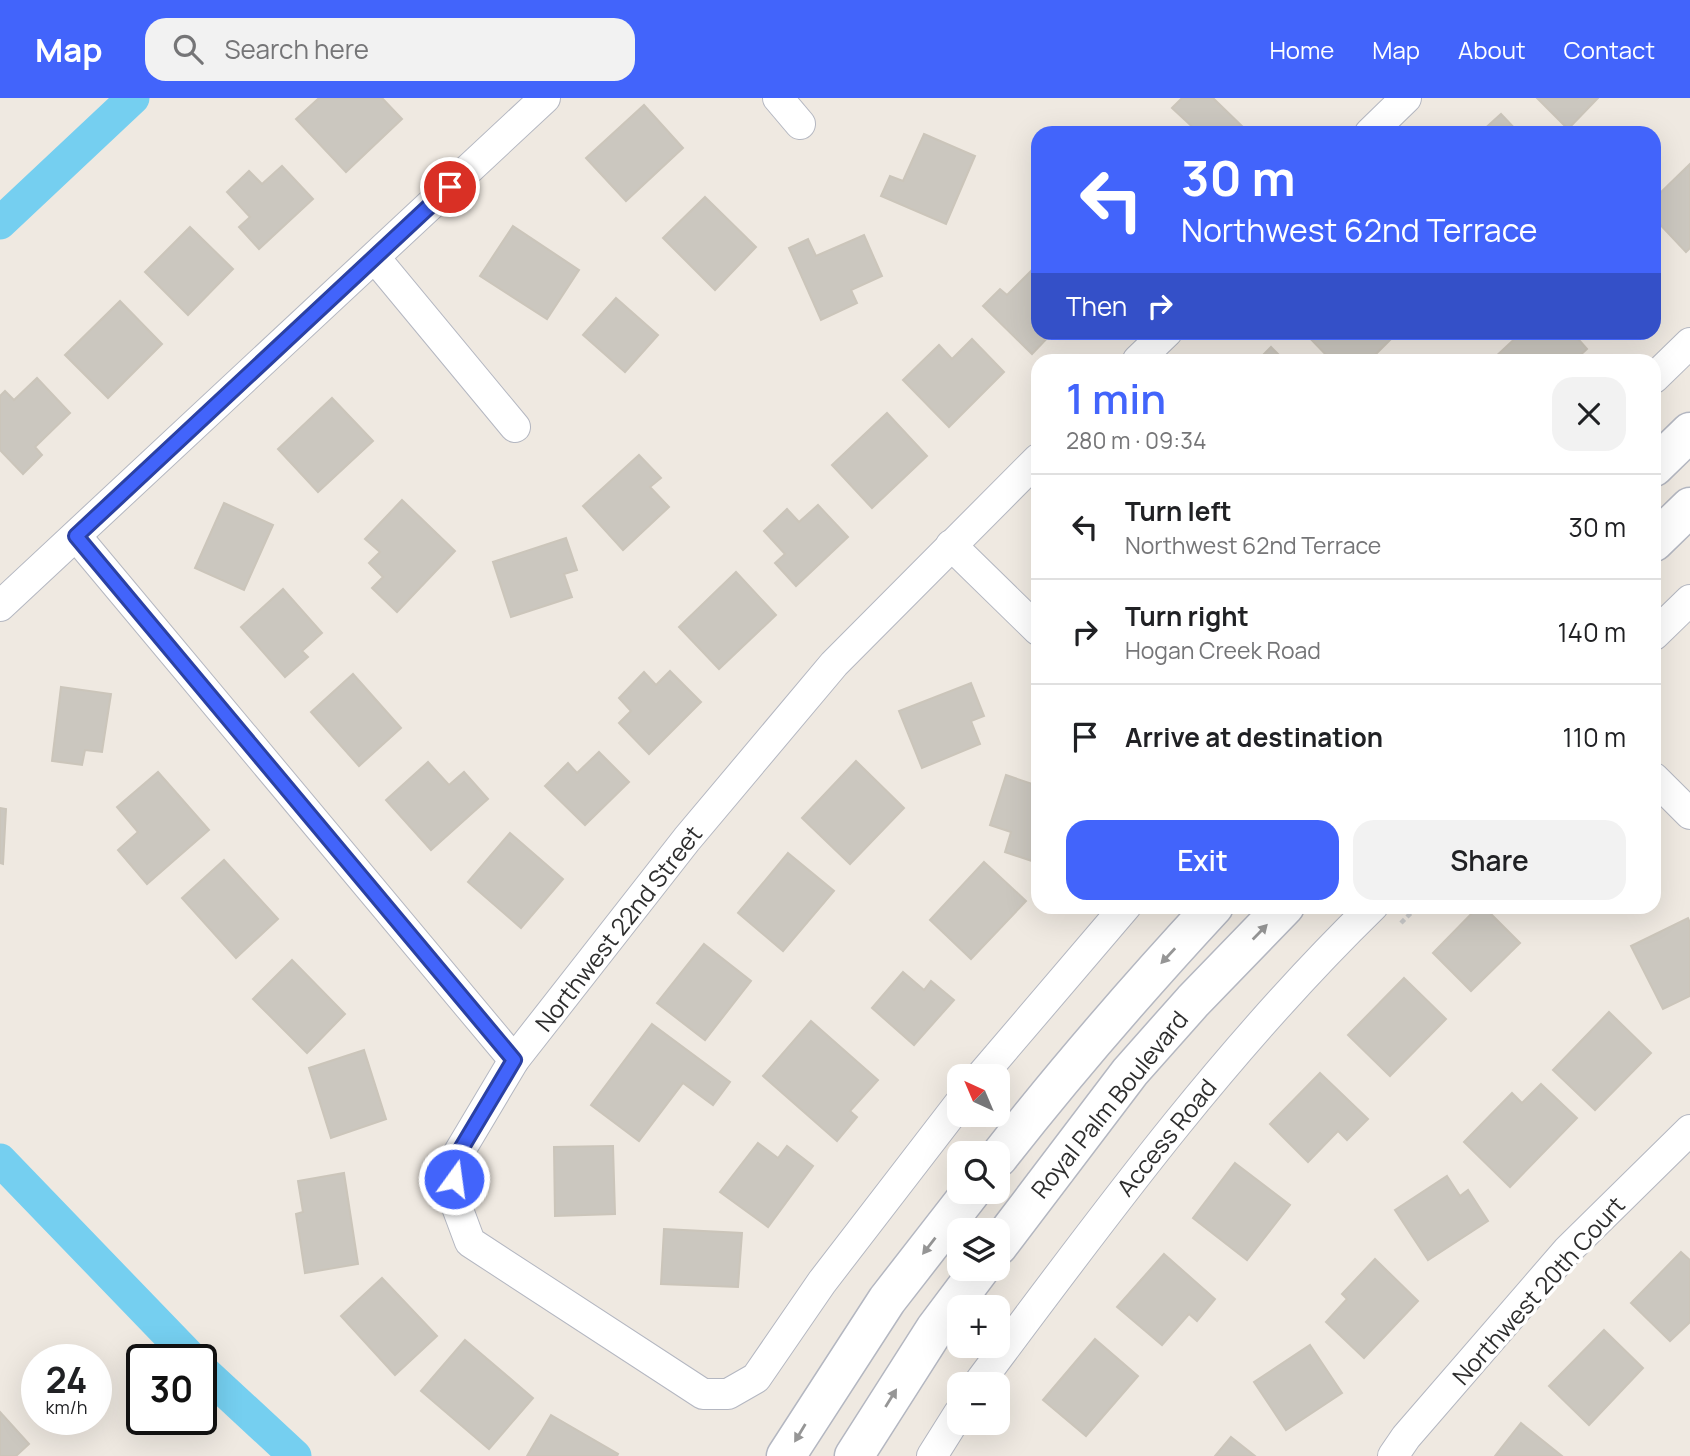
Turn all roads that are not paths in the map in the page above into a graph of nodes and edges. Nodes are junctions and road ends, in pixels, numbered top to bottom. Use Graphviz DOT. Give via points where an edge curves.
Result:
graph roads {
  1 [pos="545,98"];
  2 [pos="778,98"];
  3 [pos="1391,103"];
  4 [pos="800,124"];
  5 [pos="1375,126"];
  6 [pos="374,258"];
  7 [pos="1159,340"];
  8 [pos="1690,343"];
  9 [pos="1144,354"];
  10 [pos="1661,371"];
  11 [pos="515,427"];
  12 [pos="1690,432"];
  13 [pos="1661,460"];
  14 [pos="1031,466"];
  15 [pos="1690,507"];
  16 [pos="1661,535"];
  17 [pos="76,536"];
  18 [pos="951,545"];
  19 [pos="1690,600"];
  20 [pos="0,606"];
  21 [pos="1031,624"];
  22 [pos="1661,628"];
  23 [pos="1661,785"];
  24 [pos="1690,814"];
  25 [pos="1119,914"];
  26 [pos="1207,914"];
  27 [pos="1277,914"];
  28 [pos="1365,914"];
  29 [pos="514,1060"];
  30 [pos="991,1064"];
  31 [pos="947,1120"];
  32 [pos="1690,1130"];
  33 [pos="1010,1142"];
  34 [pos="962,1204"];
  35 [pos="1010,1230"];
  36 [pos="972,1281"];
  37 [pos="987,1372"];
  38 [pos="947,1432"];
  39 [pos="786,1456"];
  40 [pos="854,1456"];
  41 [pos="932,1456"];
  42 [pos="1393,1456"];
  1 -- 6 [label="street"];
  2 -- 4 [label="street"];
  3 -- 5 [label="street"];
  6 -- 11 [label="street"];
  6 -- 17 [label="street"];
  7 -- 9 [label="street"];
  8 -- 10 [label="street"];
  12 -- 13 [label="main road"];
  14 -- 18 [label="street, Northwest 22nd Street"];
  15 -- 16 [label="main road"];
  17 -- 20 [label="street"];
  17 -- 29 [label="street"];
  18 -- 21 [label="street"];
  18 -- 29 [label="street, Northwest 22nd Street" via="834,664 687,839"];
  19 -- 22 [label="street"];
  23 -- 24 [label="street"];
  25 -- 30 [label="street"];
  26 -- 33 [label="main road, Royal Palm Boulevard, one-way"];
  35 -- 27 [label="main road, Royal Palm Boulevard, one-way" via="1130,1072"];
  28 -- 37 [label="street, Access Road" via="1225,1063"];
  29 -- 31 [label="street, Northwest 22nd Street" via="455,1159 454,1199 470,1242 703,1394 728,1394 756,1378 822,1282"];
  32 -- 42 [label="street, Northwest 20th Court" via="1567,1251"];
  34 -- 39 [label="main road, one-way" via="887,1300"];
  40 -- 36 [label="main road, one-way" via="935,1329"];
  38 -- 41 [label="street"];
}
